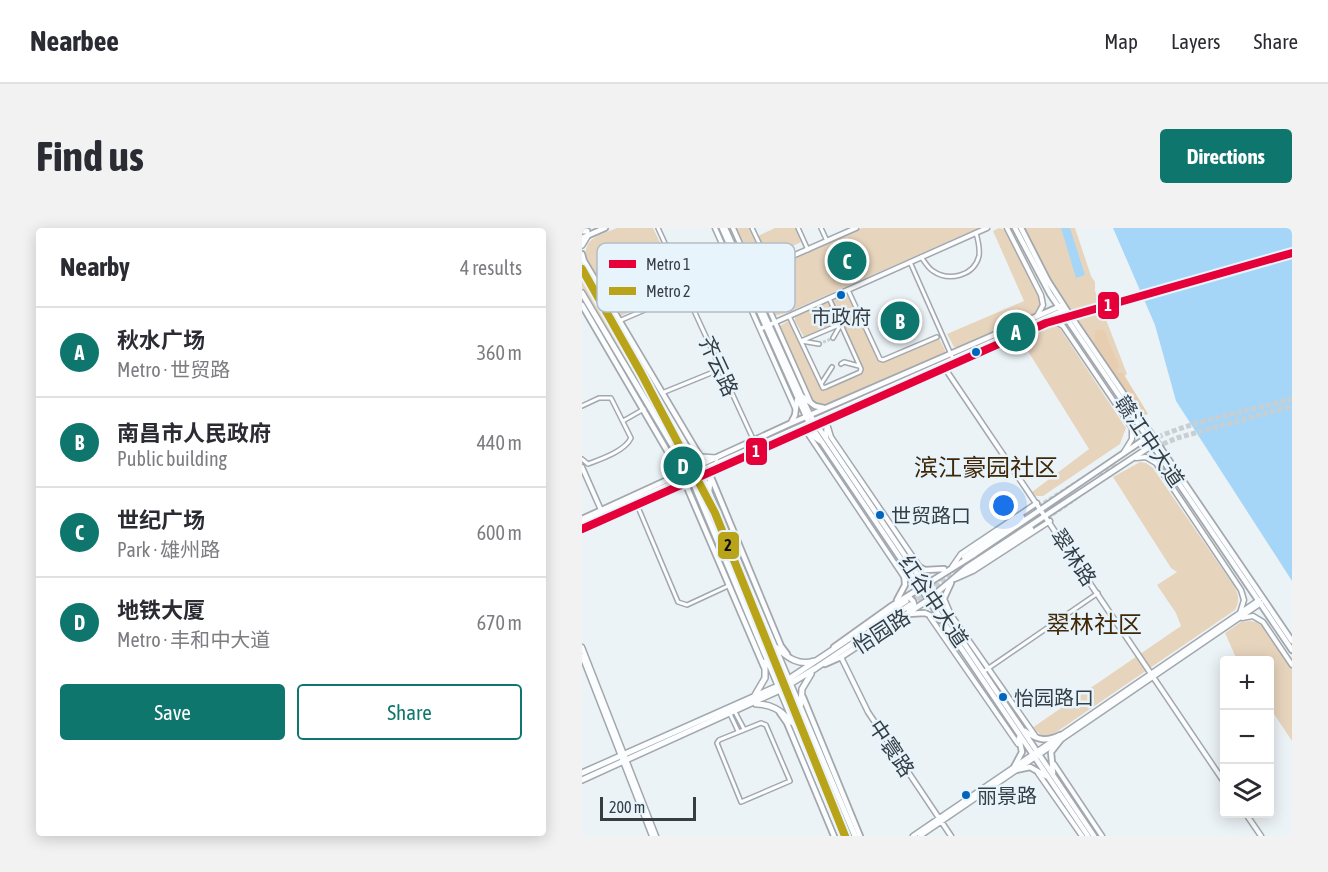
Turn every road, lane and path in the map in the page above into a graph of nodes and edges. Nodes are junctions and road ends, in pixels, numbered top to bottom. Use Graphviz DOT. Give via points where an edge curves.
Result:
graph roads {
  1 [pos="604,228"];
  2 [pos="658,228"];
  3 [pos="715,228"];
  4 [pos="724,228"];
  5 [pos="733,228"];
  6 [pos="752,228"];
  7 [pos="798,228"];
  8 [pos="821,228"];
  9 [pos="856,228"];
  10 [pos="987,228"];
  11 [pos="1007,228"];
  12 [pos="1015,228"];
  13 [pos="1021,228"];
  14 [pos="586,232"];
  15 [pos="976,233"];
  16 [pos="582,238"];
  17 [pos="827,241"];
  18 [pos="665,243"];
  19 [pos="724,243"];
  20 [pos="730,243"];
  21 [pos="737,243"];
  22 [pos="759,243"];
  23 [pos="582,245"];
  24 [pos="808,250"];
  25 [pos="582,254"];
  26 [pos="795,255"];
  27 [pos="921,257"];
  28 [pos="910,262"];
  29 [pos="582,269"];
  30 [pos="597,283"];
  31 [pos="848,290"];
  32 [pos="582,293"];
  33 [pos="597,295"];
  34 [pos="829,298"];
  35 [pos="582,305"];
  36 [pos="1062,308"];
  37 [pos="607,312"];
  38 [pos="614,312"];
  39 [pos="639,312"];
  40 [pos="694,312"];
  41 [pos="755,312"];
  42 [pos="764,312"];
  43 [pos="764,312"];
  44 [pos="789,316"];
  45 [pos="1035,320"];
  46 [pos="619,321"];
  47 [pos="770,324"];
  48 [pos="841,324"];
  49 [pos="760,329"];
  50 [pos="937,337"];
  51 [pos="833,338"];
  52 [pos="801,341"];
  53 [pos="819,344"];
  54 [pos="952,356"];
  55 [pos="841,364"];
  56 [pos="942,364"];
  57 [pos="860,366"];
  58 [pos="832,367"];
  59 [pos="721,369"];
  60 [pos="821,384"];
  61 [pos="662,393"];
  62 [pos="798,394"];
  63 [pos="582,406"];
  64 [pos="815,406"];
  65 [pos="644,409"];
  66 [pos="831,410"];
  67 [pos="795,415"];
  68 [pos="810,419"];
  69 [pos="623,421"];
  70 [pos="827,423"];
  71 [pos="789,424"];
  72 [pos="790,431"];
  73 [pos="806,431"];
  74 [pos="1149,436"];
  75 [pos="753,441"];
  76 [pos="824,442"];
  77 [pos="1154,443"];
  78 [pos="686,446"];
  79 [pos="1124,452"];
  80 [pos="702,457"];
  81 [pos="582,459"];
  82 [pos="717,460"];
  83 [pos="582,468"];
  84 [pos="699,468"];
  85 [pos="1114,470"];
  86 [pos="688,473"];
  87 [pos="711,474"];
  88 [pos="681,476"];
  89 [pos="709,492"];
  90 [pos="635,500"];
  91 [pos="1037,502"];
  92 [pos="1042,509"];
  93 [pos="602,510"];
  94 [pos="1046,514"];
  95 [pos="1022,517"];
  96 [pos="582,519"];
  97 [pos="1050,520"];
  98 [pos="582,523"];
  99 [pos="1031,529"];
  100 [pos="902,558"];
  101 [pos="952,567"];
  102 [pos="925,570"];
  103 [pos="954,579"];
  104 [pos="905,583"];
  105 [pos="729,585"];
  106 [pos="922,586"];
  107 [pos="1098,593"];
  108 [pos="930,598"];
  109 [pos="944,598"];
  110 [pos="1261,601"];
  111 [pos="890,607"];
  112 [pos="925,613"];
  113 [pos="1240,613"];
  114 [pos="903,616"];
  115 [pos="1238,619"];
  116 [pos="947,624"];
  117 [pos="1292,641"];
  118 [pos="773,644"];
  119 [pos="582,647"];
  120 [pos="1292,650"];
  121 [pos="763,652"];
  122 [pos="582,656"];
  123 [pos="841,657"];
  124 [pos="821,659"];
  125 [pos="796,662"];
  126 [pos="1292,664"];
  127 [pos="816,668"];
  128 [pos="986,670"];
  129 [pos="1153,675"];
  130 [pos="765,678"];
  131 [pos="790,682"];
  132 [pos="779,688"];
  133 [pos="802,689"];
  134 [pos="750,702"];
  135 [pos="774,707"];
  136 [pos="733,713"];
  137 [pos="804,716"];
  138 [pos="794,725"];
  139 [pos="1018,728"];
  140 [pos="744,729"];
  141 [pos="739,731"];
  142 [pos="1061,737"];
  143 [pos="1039,739"];
  144 [pos="1022,752"];
  145 [pos="1036,754"];
  146 [pos="1051,756"];
  147 [pos="624,758"];
  148 [pos="1033,768"];
  149 [pos="1015,769"];
  150 [pos="582,773"];
  151 [pos="1220,776"];
  152 [pos="1053,779"];
  153 [pos="582,780"];
  154 [pos="1249,818"];
  155 [pos="940,820"];
  156 [pos="654,836"];
  157 [pos="834,836"];
  158 [pos="841,836"];
  159 [pos="855,836"];
  160 [pos="860,836"];
  161 [pos="913,836"];
  162 [pos="920,836"];
  163 [pos="951,836"];
  164 [pos="1082,836"];
  165 [pos="1088,836"];
  166 [pos="1094,836"];
  167 [pos="1102,836"];
  168 [pos="1261,836"];
  1 -- 14 [label="main road"];
  2 -- 18 [label="street, 齐云路"];
  3 -- 19 [label="street"];
  4 -- 20 [label="main road, 红谷中大道"];
  5 -- 21 [label="street"];
  6 -- 22 [label="street"];
  7 -- 24 [label="street"];
  8 -- 17 [label="street"];
  9 -- 17 [label="street"];
  10 -- 15 [label="street"];
  11 -- 45 [label="street" via="1042,298"];
  12 -- 36 [label="main road, 赣江中大道" via="1040,277"];
  13 -- 36 [label="main road, 赣江中大道"];
  14 -- 16 [label="main road"];
  14 -- 23 [label="main road"];
  15 -- 27 [label="street"];
  15 -- 27 [label="street" via="978,258 964,274 945,277 934,272"];
  17 -- 24 [label="street"];
  24 -- 26 [label="street"];
  25 -- 30 [label="main road"];
  27 -- 28 [label="street"];
  28 -- 31 [label="street"];
  28 -- 54 [label="street"];
  29 -- 33 [label="main road"];
  31 -- 34 [label="street"];
  31 -- 50 [label="street" via="880,359"];
  32 -- 86 [label="main road"];
  34 -- 44 [label="street"];
  34 -- 48 [label="street"];
  35 -- 65 [label="main road"];
  36 -- 45 [label="main road"];
  36 -- 74 [label="main road, 赣江中大道"];
  37 -- 78 [label="main road"];
  38 -- 46 [label="main road"];
  39 -- 46 [label="street"];
  40 -- 59 [label="street, 齐云路"];
  41 -- 49 [label="street"];
  42 -- 47 [label="main road, 红谷中大道"];
  43 -- 47 [label="street"];
  44 -- 47 [label="street"];
  44 -- 52 [label="street"];
  45 -- 54 [label="main road"];
  45 -- 79 [label="street" via="1055,321 1063,326 1132,428 1132,439"];
  46 -- 61 [label="main road"];
  47 -- 49 [label="street"];
  47 -- 62 [label="main road, 红谷中大道"];
  47 -- 64 [label="street"];
  48 -- 51 [label="street"];
  48 -- 52 [label="street"];
  48 -- 57 [label="street"];
  49 -- 67 [label="street"];
  52 -- 53 [label="street"];
  52 -- 60 [label="street"];
  54 -- 56 [label="main road"];
  54 -- 66 [label="main road"];
  55 -- 57 [label="street"];
  56 -- 66 [label="main road"];
  56 -- 91 [label="street, 翠林路"];
  57 -- 60 [label="street" via="860,372 823,388"];
  58 -- 60 [label="street"];
  59 -- 61 [label="street"];
  59 -- 75 [label="street, 齐云路"];
  61 -- 80 [label="main road"];
  62 -- 64 [label="main road"];
  62 -- 67 [label="main road"];
  62 -- 68 [label="main road, 红谷中大道"];
  63 -- 69 [label="street" via="599,398 611,398"];
  64 -- 66 [label="main road"];
  65 -- 69 [label="street"];
  65 -- 88 [label="main road"];
  66 -- 68 [label="main road"];
  66 -- 70 [label="main road"];
  67 -- 71 [label="main road"];
  68 -- 71 [label="main road"];
  68 -- 72 [label="main road"];
  68 -- 76 [label="main road, 红谷中大道"];
  69 -- 81 [label="street" via="630,442 594,462 588,464"];
  70 -- 76 [label="main road"];
  70 -- 102 [label="street" via="831,437"];
  71 -- 75 [label="main road"];
  72 -- 73 [label="main road"];
  72 -- 82 [label="main road"];
  73 -- 76 [label="main road"];
  73 -- 104 [label="street"];
  74 -- 77 [label="main road, 赣江中大道"];
  74 -- 79 [label="main road, 怡园路"];
  75 -- 82 [label="main road"];
  76 -- 100 [label="main road, 红谷中大道"];
  77 -- 85 [label="main road, 怡园路"];
  77 -- 110 [label="main road, 赣江中大道"];
  78 -- 80 [label="main road"];
  78 -- 84 [label="main road"];
  79 -- 92 [label="main road, 怡园路"];
  80 -- 82 [label="main road"];
  82 -- 84 [label="main road"];
  82 -- 87 [label="main road"];
  83 -- 93 [label="street"];
  84 -- 86 [label="main road"];
  84 -- 89 [label="main road"];
  85 -- 94 [label="main road, 怡园路"];
  85 -- 113 [label="street" via="1141,456 1156,463 1241,590 1244,600"];
  86 -- 88 [label="main road"];
  86 -- 121 [label="main road"];
  87 -- 89 [label="main road"];
  87 -- 125 [label="main road" via="781,646"];
  88 -- 90 [label="main road"];
  88 -- 93 [label="main road"];
  88 -- 105 [label="main road"];
  89 -- 118 [label="main road"];
  90 -- 98 [label="main road"];
  90 -- 105 [label="street" via="678,602 687,605"];
  91 -- 92 [label="street, 翠林路"];
  91 -- 101 [label="street" via="961,554"];
  92 -- 94 [label="street, 翠林路"];
  92 -- 101 [label="main road, 怡园路"];
  93 -- 96 [label="main road"];
  94 -- 97 [label="street, 翠林路"];
  94 -- 103 [label="main road, 怡园路"];
  95 -- 101 [label="main road"];
  97 -- 103 [label="street" via="974,571"];
  97 -- 107 [label="street, 翠林路"];
  99 -- 103 [label="main road"];
  100 -- 102 [label="main road"];
  100 -- 104 [label="main road"];
  100 -- 106 [label="main road, 红谷中大道"];
  101 -- 102 [label="main road"];
  101 -- 106 [label="main road, 怡园路"];
  103 -- 108 [label="main road, 怡园路"];
  103 -- 109 [label="main road"];
  104 -- 111 [label="main road" via="900,597"];
  105 -- 130 [label="main road" via="760,655"];
  106 -- 108 [label="main road, 红谷中大道"];
  106 -- 111 [label="main road, 怡园路"];
  107 -- 128 [label="street"];
  107 -- 129 [label="street, 翠林路"];
  108 -- 114 [label="main road, 怡园路"];
  108 -- 116 [label="main road, 红谷中大道"];
  109 -- 116 [label="main road"];
  109 -- 128 [label="street"];
  110 -- 113 [label="street"];
  110 -- 115 [label="street"];
  110 -- 117 [label="main road, 赣江中大道"];
  110 -- 120 [label="main road, 赣江中大道"];
  111 -- 114 [label="main road" via="909,597 914,604"];
  111 -- 124 [label="main road, 怡园路" via="841,640"];
  112 -- 114 [label="main road"];
  112 -- 116 [label="main road"];
  112 -- 144 [label="street" via="966,665"];
  113 -- 129 [label="street"];
  114 -- 123 [label="main road, 怡园路"];
  115 -- 126 [label="street" via="1259,619"];
  115 -- 129 [label="street"];
  116 -- 128 [label="main road, 红谷中大道"];
  116 -- 139 [label="main road, 红谷中大道"];
  118 -- 125 [label="main road"];
  118 -- 131 [label="main road"];
  119 -- 147 [label="street"];
  121 -- 130 [label="main road"];
  121 -- 132 [label="main road"];
  122 -- 147 [label="street"];
  123 -- 127 [label="main road, 怡园路"];
  123 -- 155 [label="street, 中寰路" via="868,712"];
  124 -- 125 [label="main road" via="807,664"];
  124 -- 127 [label="main road" via="908,603"];
  124 -- 131 [label="main road, 怡园路"];
  127 -- 131 [label="main road, 怡园路"];
  127 -- 133 [label="main road"];
  128 -- 139 [label="main road, 红谷中大道"];
  128 -- 143 [label="street"];
  129 -- 142 [label="street"];
  129 -- 151 [label="street, 翠林路"];
  130 -- 134 [label="main road"];
  131 -- 132 [label="main road, 怡园路"];
  131 -- 137 [label="main road"];
  132 -- 134 [label="main road, 怡园路"];
  132 -- 138 [label="main road"];
  133 -- 137 [label="main road"];
  133 -- 160 [label="main road"];
  134 -- 135 [label="main road"];
  134 -- 136 [label="main road, 怡园路"];
  134 -- 147 [label="main road, 怡园路"];
  135 -- 138 [label="main road"];
  135 -- 157 [label="main road" via="787,723"];
  136 -- 140 [label="street"];
  136 -- 141 [label="street"];
  136 -- 147 [label="main road, 怡园路"];
  137 -- 159 [label="main road"];
  138 -- 158 [label="main road"];
  139 -- 143 [label="main road"];
  139 -- 144 [label="main road"];
  139 -- 145 [label="main road, 红谷中大道"];
  140 -- 141 [label="street"];
  140 -- 141 [label="street" via="766,725 789,781 741,802 717,743"];
  142 -- 143 [label="main road"];
  142 -- 145 [label="street"];
  142 -- 146 [label="main road"];
  144 -- 149 [label="main road"];
  145 -- 149 [label="street"];
  145 -- 152 [label="main road, 红谷中大道"];
  146 -- 152 [label="main road"];
  146 -- 167 [label="street"];
  147 -- 150 [label="main road, 怡园路"];
  147 -- 153 [label="main road, 怡园路"];
  147 -- 156 [label="street"];
  148 -- 149 [label="main road"];
  148 -- 152 [label="main road"];
  148 -- 164 [label="street"];
  149 -- 155 [label="street"];
  152 -- 165 [label="main road, 红谷中大道"];
  152 -- 166 [label="main road, 红谷中大道"];
  154 -- 168 [label="street"];
  155 -- 161 [label="street"];
  155 -- 162 [label="street"];
  155 -- 163 [label="street, 中寰路"];
}
